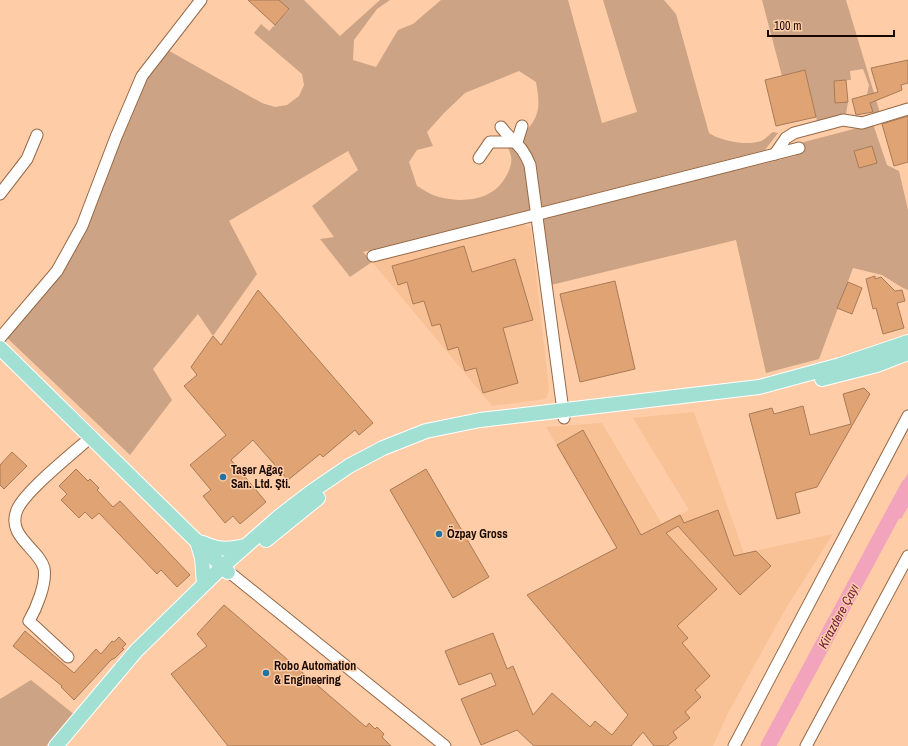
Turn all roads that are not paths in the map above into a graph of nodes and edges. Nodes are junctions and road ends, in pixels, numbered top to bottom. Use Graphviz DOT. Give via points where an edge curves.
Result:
graph roads {
  1 [pos="201,0"];
  2 [pos="908,109"];
  3 [pos="522,126"];
  4 [pos="501,127"];
  5 [pos="38,135"];
  6 [pos="517,142"];
  7 [pos="799,148"];
  8 [pos="776,154"];
  9 [pos="479,158"];
  10 [pos="0,194"];
  11 [pos="536,214"];
  12 [pos="373,256"];
  13 [pos="0,338"];
  14 [pos="908,342"];
  15 [pos="0,348"];
  16 [pos="905,356"];
  17 [pos="563,414"];
  18 [pos="908,416"];
  19 [pos="91,437"];
  20 [pos="196,539"];
  21 [pos="247,545"];
  22 [pos="908,556"];
  23 [pos="226,569"];
  24 [pos="204,584"];
  25 [pos="68,657"];
  26 [pos="56,746"];
  27 [pos="67,746"];
  28 [pos="445,746"];
  29 [pos="734,746"];
  30 [pos="806,746"];
  1 -- 13 [label="street" via="142,76 82,226 57,271"];
  2 -- 8 [label="street" via="862,123 843,120 794,133 786,138"];
  3 -- 6 [label="street"];
  4 -- 6 [label="street"];
  5 -- 10 [label="street" via="27,159"];
  6 -- 9 [label="street" via="490,142"];
  6 -- 11 [label="street" via="530,165"];
  7 -- 8 [label="street"];
  8 -- 11 [label="street"];
  11 -- 12 [label="street"];
  11 -- 17 [label="street"];
  14 -- 17 [label="main road" via="840,365 759,387"];
  15 -- 19 [label="main road"];
  16 -- 17 [label="main road" via="849,373 757,395"];
  17 -- 21 [label="main road" via="456,424 426,431 394,443 350,466 311,492"];
  17 -- 23 [label="main road" via="460,431 389,454 358,470 325,493"];
  18 -- 29 [label="street"];
  19 -- 20 [label="main road"];
  19 -- 25 [label="street" via="25,498 16,512 15,521 20,535 44,568 40,595 29,621"];
  20 -- 21 [label="main road" via="221,550"];
  20 -- 23 [label="main road"];
  20 -- 24 [label="main road" via="202,558"];
  21 -- 23 [label="main road"];
  22 -- 30 [label="street"];
  23 -- 24 [label="main road"];
  23 -- 27 [label="main road" via="142,656"];
  23 -- 28 [label="street"];
  24 -- 26 [label="main road" via="136,651"];
}
